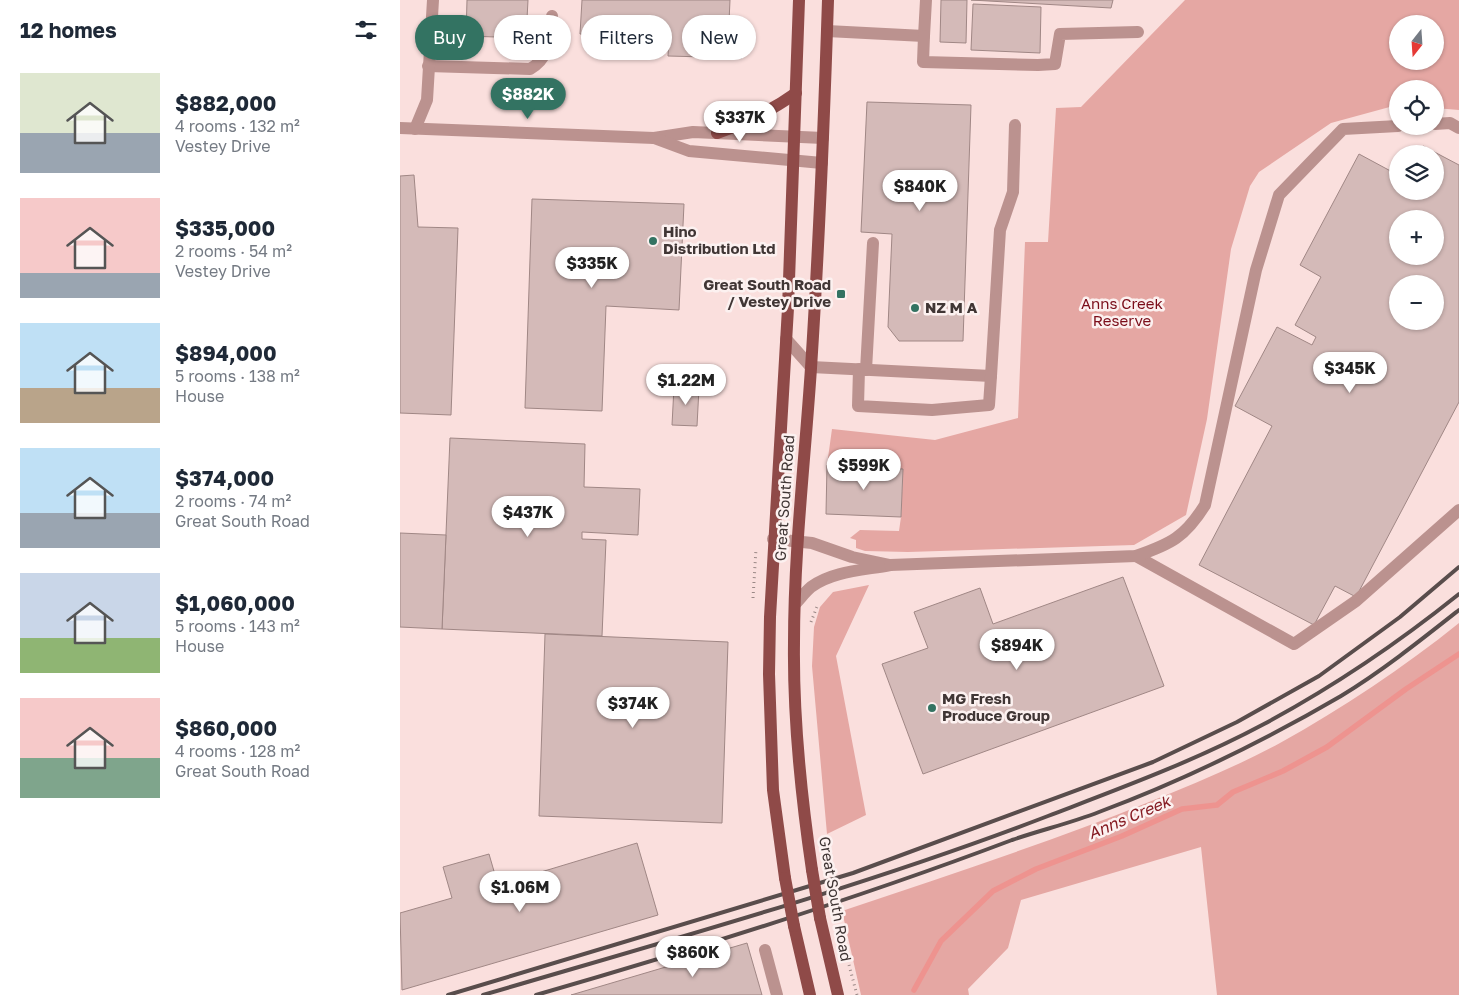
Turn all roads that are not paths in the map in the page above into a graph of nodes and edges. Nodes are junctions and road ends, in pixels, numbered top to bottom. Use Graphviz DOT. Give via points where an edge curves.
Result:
graph roads {
  1 [pos="433,0"];
  2 [pos="800,0"];
  3 [pos="828,0"];
  4 [pos="926,0"];
  5 [pos="827,31"];
  6 [pos="1138,32"];
  7 [pos="924,36"];
  8 [pos="542,60"];
  9 [pos="428,66"];
  10 [pos="796,93"];
  11 [pos="1444,123"];
  12 [pos="1015,125"];
  13 [pos="1389,126"];
  14 [pos="400,128"];
  15 [pos="1459,128"];
  16 [pos="415,129"];
  17 [pos="717,133"];
  18 [pos="793,136"];
  19 [pos="654,138"];
  20 [pos="824,138"];
  21 [pos="793,162"];
  22 [pos="822,163"];
  23 [pos="873,243"];
  24 [pos="786,339"];
  25 [pos="811,367"];
  26 [pos="863,369"];
  27 [pos="991,376"];
  28 [pos="1459,510"];
  29 [pos="773,539"];
  30 [pos="798,541"];
  31 [pos="1136,556"];
  32 [pos="890,565"];
  33 [pos="795,604"];
  34 [pos="764,950"];
  35 [pos="776,995"];
  36 [pos="810,995"];
  37 [pos="838,995"];
  1 -- 9 [label="street"];
  2 -- 10 [label="main road, Great South Road"];
  3 -- 5 [label="main road, Great South Road"];
  4 -- 7 [label="street"];
  5 -- 7 [label="street"];
  5 -- 20 [label="main road, Great South Road"];
  6 -- 7 [label="street" via="1060,34 1055,64 1038,65 923,62"];
  8 -- 9 [label="street" via="530,69"];
  9 -- 16 [label="street" via="426,100"];
  10 -- 17 [label="main road" via="748,122"];
  10 -- 18 [label="main road, Great South Road"];
  11 -- 15 [label="street"];
  12 -- 27 [label="street" via="1013,192 1000,230"];
  13 -- 31 [label="street" via="1343,129 1279,195 1256,270 1205,505 1192,525 1176,539 1164,547"];
  14 -- 16 [label="street"];
  16 -- 19 [label="street"];
  17 -- 18 [label="street"];
  17 -- 19 [label="street" via="694,132"];
  18 -- 20 [label="street"];
  18 -- 21 [label="main road, Great South Road"];
  19 -- 21 [label="street" via="689,151"];
  20 -- 22 [label="main road, Great South Road"];
  21 -- 22 [label="street"];
  21 -- 24 [label="main road, Great South Road"];
  22 -- 25 [label="main road, Great South Road"];
  23 -- 26 [label="street"];
  24 -- 25 [label="street"];
  24 -- 29 [label="main road, Great South Road"];
  25 -- 26 [label="street"];
  25 -- 30 [label="main road, Great South Road"];
  26 -- 27 [label="street"];
  26 -- 27 [label="street" via="858,406 932,410 989,405"];
  28 -- 31 [label="street" via="1356,601 1294,644"];
  29 -- 30 [label="street"];
  29 -- 36 [label="main road, Great South Road, bridge" via="769,674 774,790 785,878"];
  30 -- 32 [label="street"];
  30 -- 33 [label="main road, Great South Road"];
  31 -- 32 [label="street"];
  32 -- 33 [label="street" via="823,580"];
  33 -- 37 [label="main road, Great South Road, bridge" via="794,692 804,815 820,918"];
  34 -- 35 [label="street"];
}
